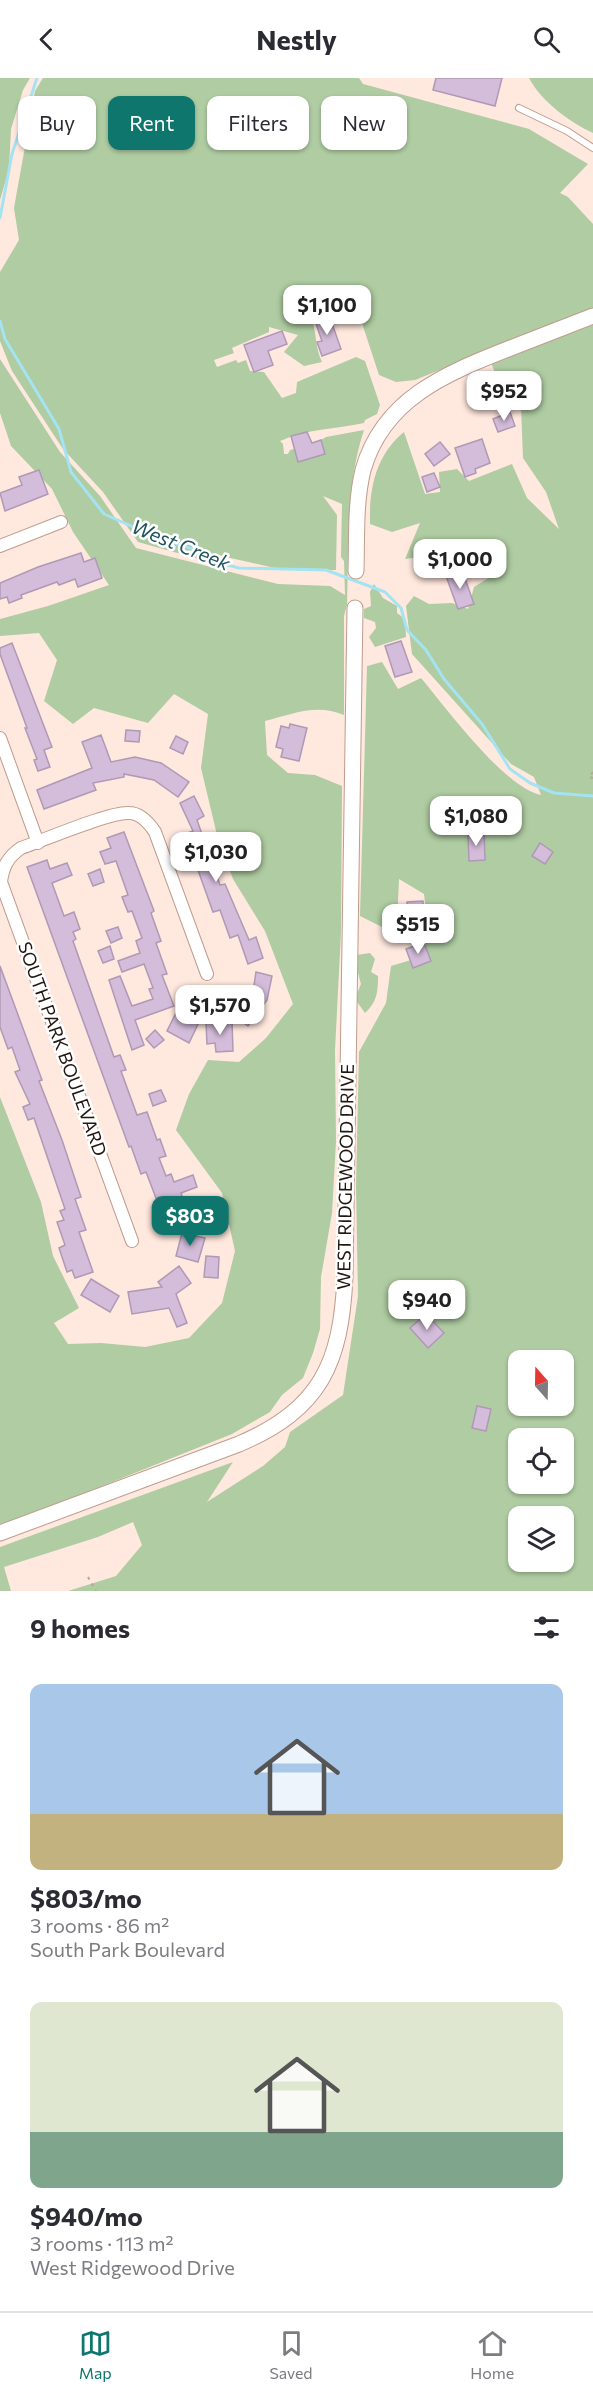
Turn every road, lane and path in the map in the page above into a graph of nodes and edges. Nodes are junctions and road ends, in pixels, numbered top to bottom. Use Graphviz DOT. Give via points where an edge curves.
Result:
graph roads {
  1 [pos="519,108"];
  2 [pos="593,148"];
  3 [pos="593,316"];
  4 [pos="61,522"];
  5 [pos="0,546"];
  6 [pos="356,571"];
  7 [pos="356,608"];
  8 [pos="0,738"];
  9 [pos="593,772"];
  10 [pos="593,778"];
  11 [pos="38,843"];
  12 [pos="207,974"];
  13 [pos="132,1241"];
  14 [pos="0,1533"];
  15 [pos="88,1577"];
  16 [pos="96,1591"];
  1 -- 2 [label="lane"];
  3 -- 6 [label="street" via="449,374 422,389 399,409 374,444 363,470 357,508"];
  4 -- 5 [label="street"];
  7 -- 14 [label="street, WEST RIDGEWOOD DRIVE" via="345,1277 335,1352 312,1393 272,1429"];
  8 -- 11 [label="street"];
  9 -- 10 [label="path" via="589,777"];
  11 -- 12 [label="street, SOUTH PARK BOULEVARD" via="130,812 147,820 155,832"];
  11 -- 13 [label="street, SOUTH PARK BOULEVARD" via="12,855 2,868 0,882"];
  15 -- 16 [label="path"];
}
